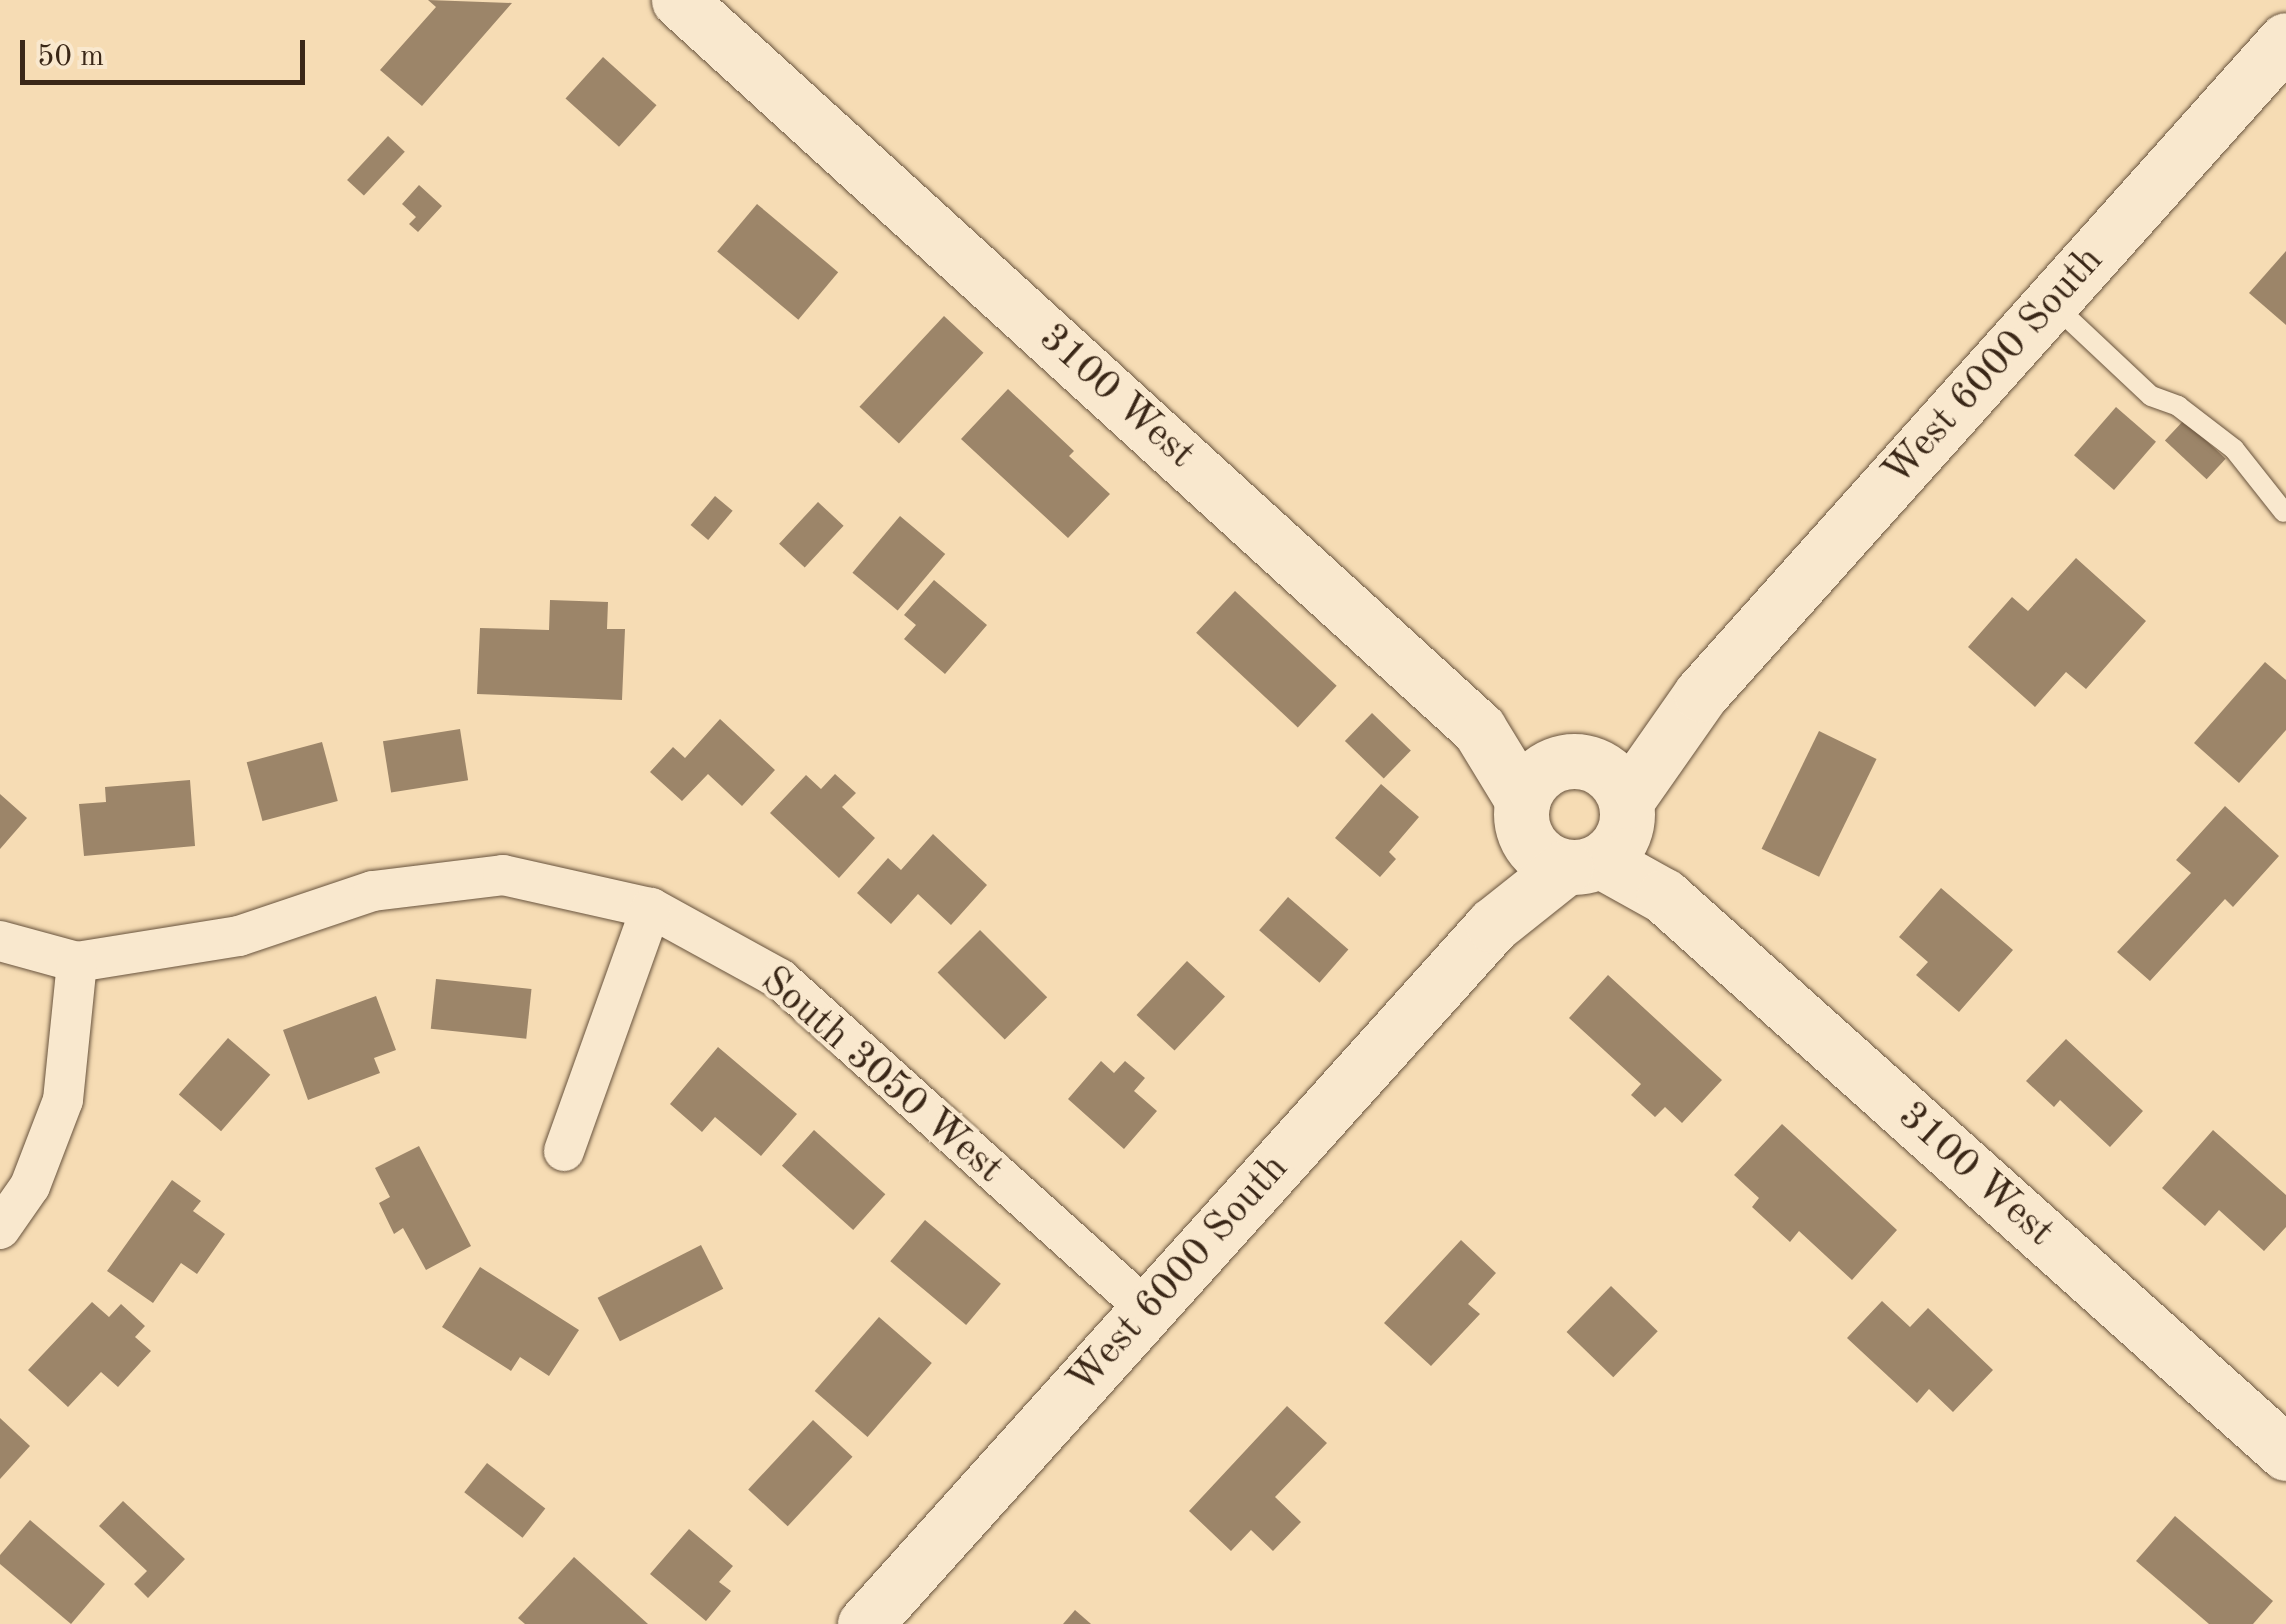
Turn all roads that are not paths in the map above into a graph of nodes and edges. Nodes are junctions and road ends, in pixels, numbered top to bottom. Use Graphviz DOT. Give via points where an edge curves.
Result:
graph roads {
  1 [pos="679,0"];
  2 [pos="2286,40"];
  3 [pos="2051,302"];
  4 [pos="2284,512"];
  5 [pos="1580,819"];
  6 [pos="651,908"];
  7 [pos="0,941"];
  8 [pos="77,962"];
  9 [pos="564,1151"];
  10 [pos="0,1229"];
  11 [pos="1148,1310"];
  12 [pos="2286,1453"];
  13 [pos="864,1624"];
  1 -- 5 [label="street, 3100 West"];
  2 -- 3 [label="street, West 6000 South"];
  3 -- 4 [label="lane" via="2151,396 2178,406 2234,449"];
  3 -- 5 [label="street, West 6000 South" via="1702,694"];
  5 -- 11 [label="street, West 6000 South"];
  5 -- 12 [label="street, 3100 West"];
  6 -- 8 [label="street, South 3050 West" via="504,875 374,891 239,936"];
  6 -- 9 [label="street"];
  6 -- 11 [label="street, South 3050 West" via="780,979"];
  7 -- 8 [label="street, South 3050 West"];
  8 -- 10 [label="street" via="63,1100 30,1186"];
  11 -- 13 [label="street, West 6000 South"];
}
